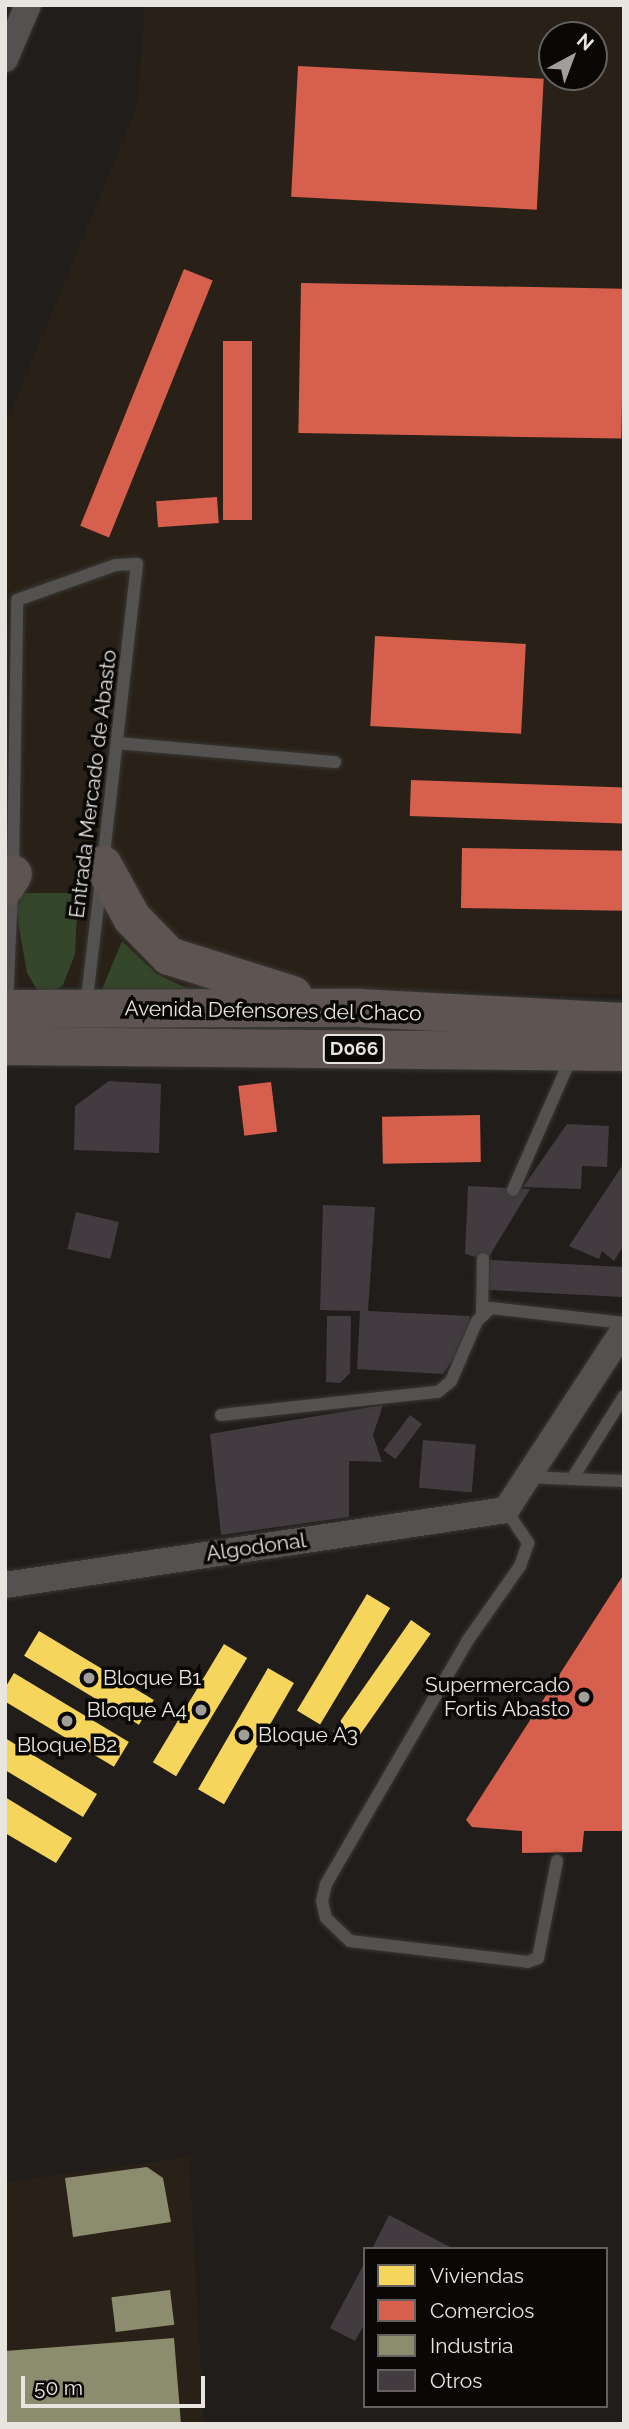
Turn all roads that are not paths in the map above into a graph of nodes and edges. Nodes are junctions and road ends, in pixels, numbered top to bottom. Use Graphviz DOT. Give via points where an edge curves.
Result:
graph roads {
  1 [pos="28,5"];
  2 [pos="5,59"];
  3 [pos="117,743"];
  4 [pos="335,762"];
  5 [pos="103,865"];
  6 [pos="9,880"];
  7 [pos="86,1008"];
  8 [pos="346,1008"];
  9 [pos="624,1023"];
  10 [pos="10,1029"];
  11 [pos="573,1051"];
  12 [pos="624,1052"];
  13 [pos="513,1189"];
  14 [pos="483,1259"];
  15 [pos="482,1313"];
  16 [pos="624,1324"];
  17 [pos="624,1330"];
  18 [pos="624,1396"];
  19 [pos="221,1415"];
  20 [pos="610,1418"];
  21 [pos="624,1419"];
  22 [pos="527,1477"];
  23 [pos="572,1479"];
  24 [pos="624,1481"];
  25 [pos="506,1510"];
  26 [pos="5,1585"];
  27 [pos="557,1861"];
  1 -- 2 [label="street"];
  3 -- 4 [label="lane"];
  3 -- 5 [label="lane, Entrada Mercado de Abasto"];
  3 -- 6 [label="lane, Entrada Mercado de Abasto" via="137,564 116,565 17,600"];
  5 -- 7 [label="lane, Entrada Mercado de Abasto"];
  5 -- 8 [label="highway" via="132,918 169,956"];
  6 -- 10 [label="lane"];
  7 -- 8 [label="highway, Avenida Defensores del Chaco / D066"];
  7 -- 10 [label="highway, Avenida Defensores del Chaco / D066"];
  8 -- 9 [label="highway, Avenida Defensores del Chaco / D066"];
  10 -- 11 [label="highway, Avenida Defensores del Chaco / D066"];
  11 -- 12 [label="highway, Avenida Defensores del Chaco / D066"];
  11 -- 13 [label="lane"];
  14 -- 15 [label="lane"];
  15 -- 16 [label="lane" via="491,1308"];
  15 -- 19 [label="lane" via="451,1381 438,1392"];
  17 -- 22 [label="street"];
  18 -- 20 [label="lane"];
  20 -- 21 [label="lane"];
  20 -- 23 [label="lane"];
  22 -- 23 [label="lane"];
  22 -- 25 [label="street"];
  23 -- 24 [label="lane"];
  25 -- 26 [label="street, Algodonal"];
  25 -- 27 [label="lane" via="528,1543 520,1566 461,1651 326,1884 322,1901 326,1918 350,1941 528,1962 538,1958"];
}
